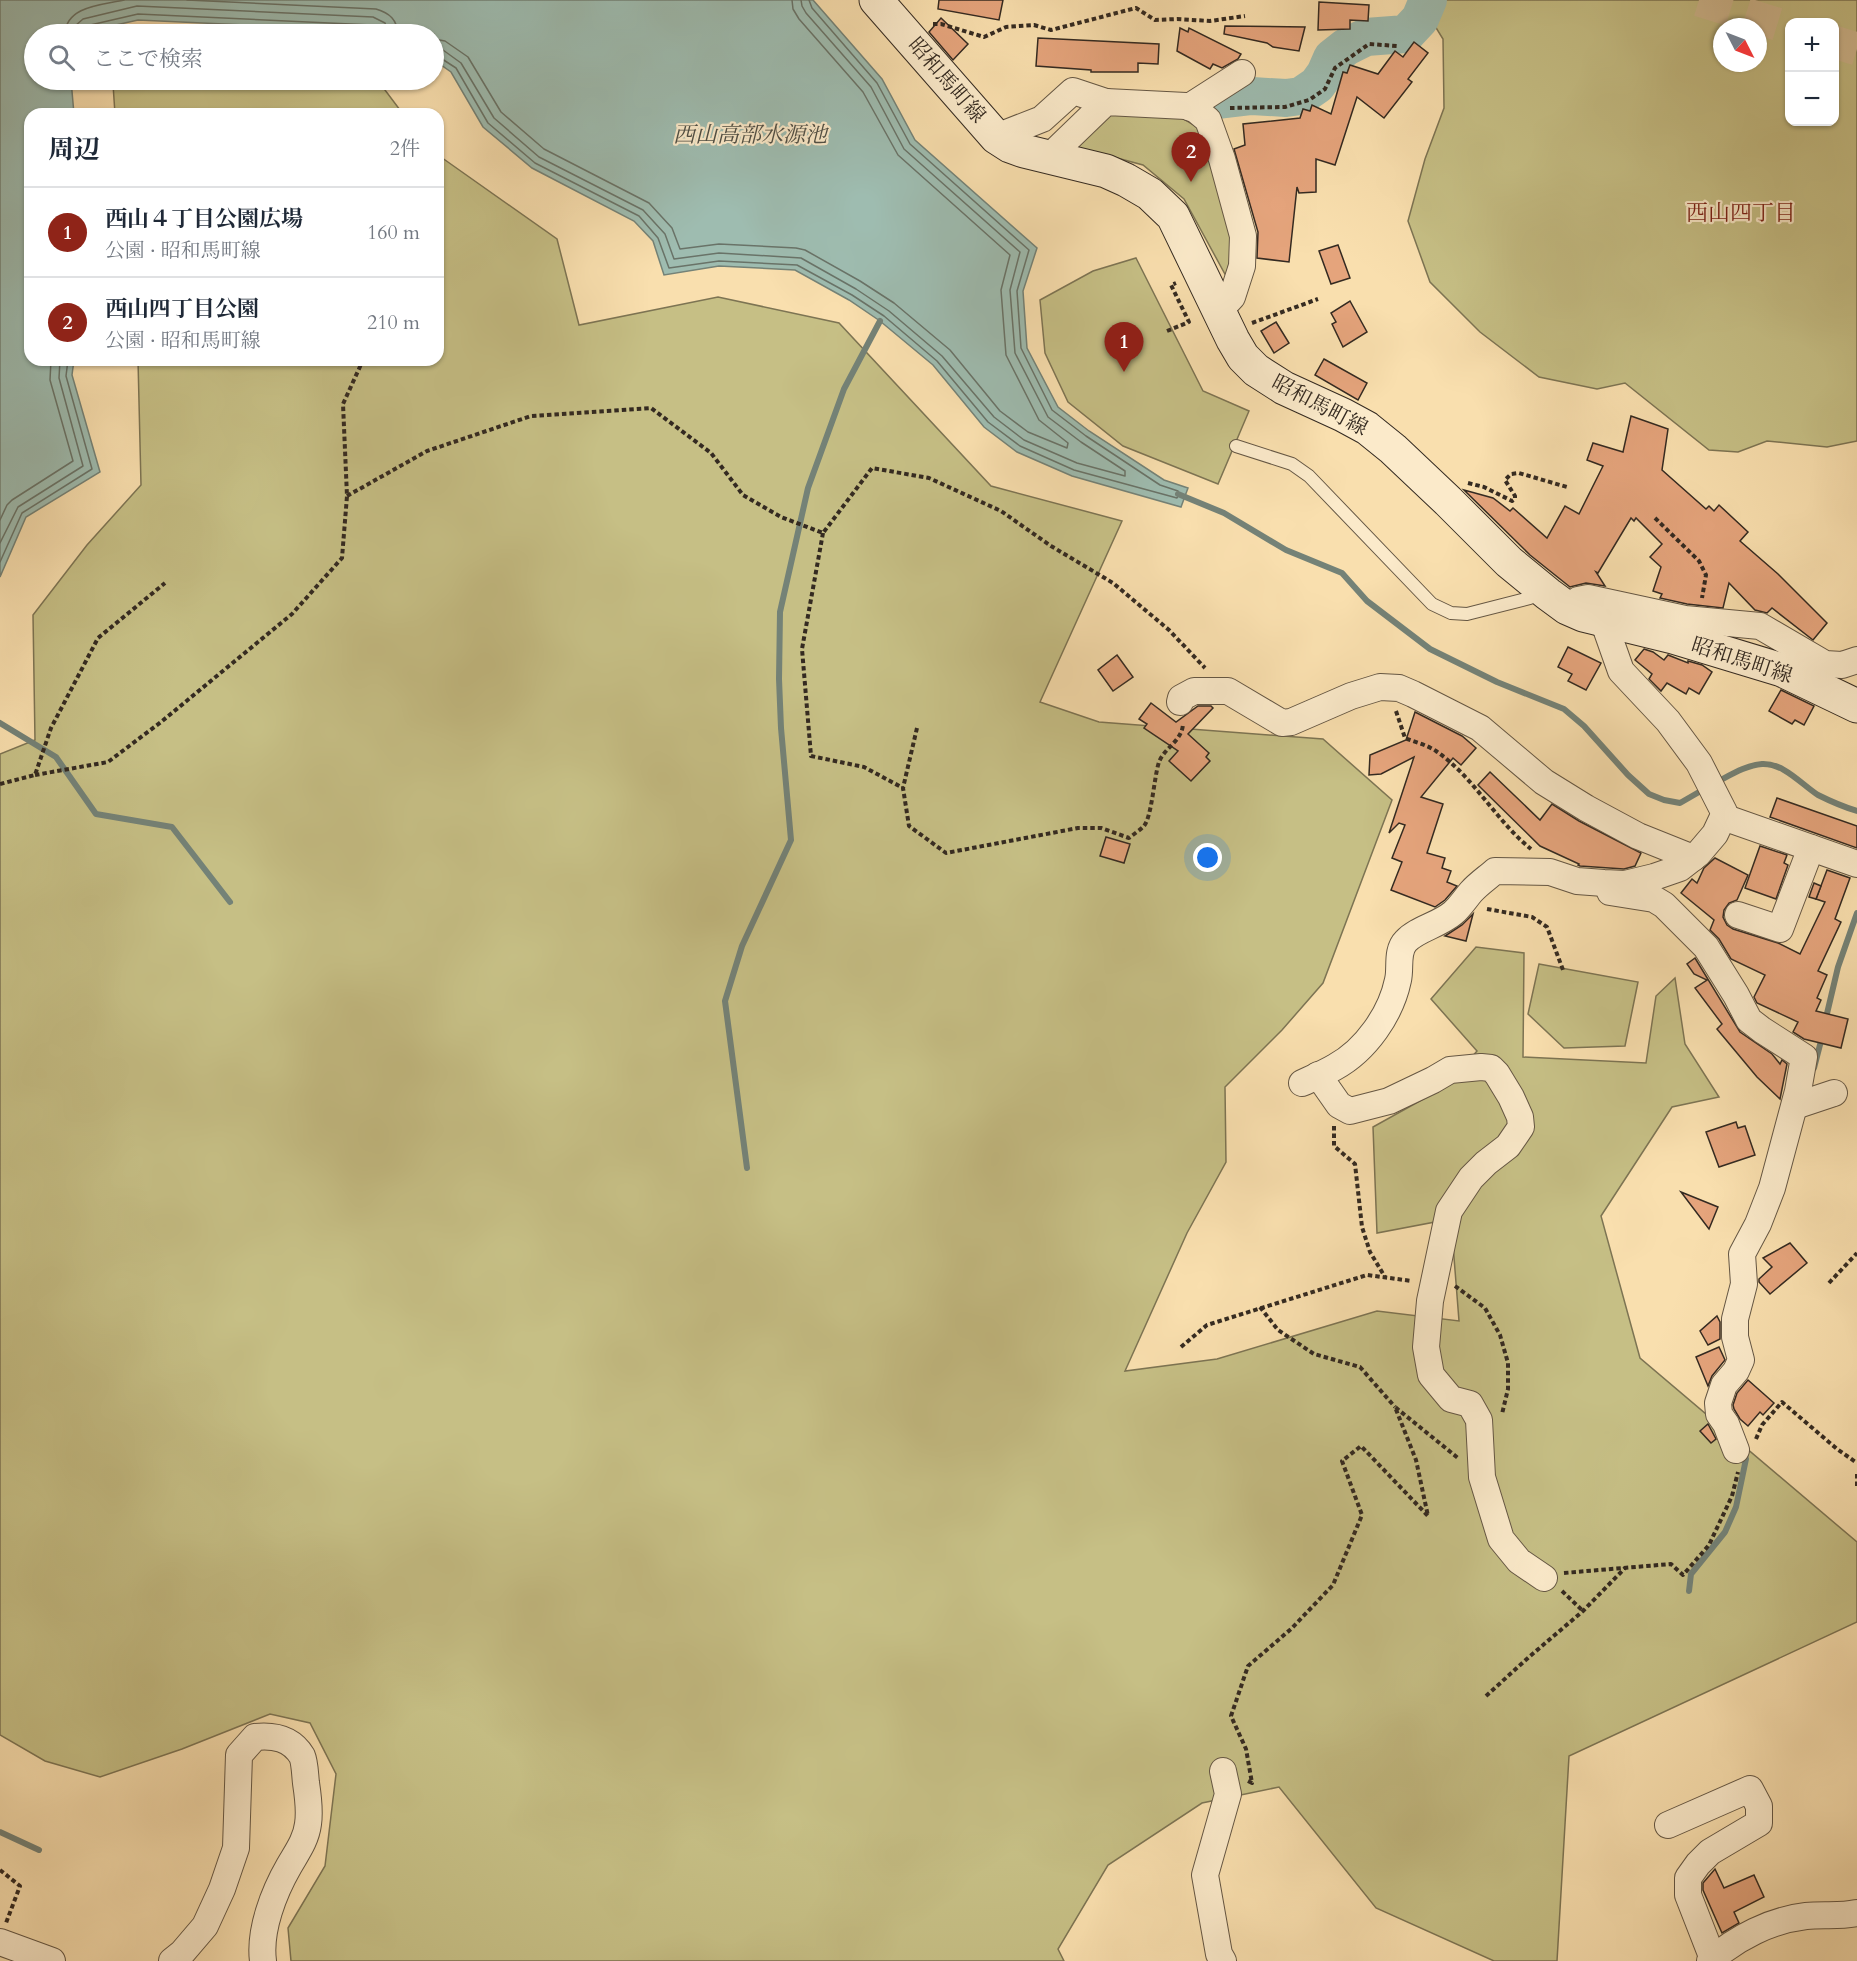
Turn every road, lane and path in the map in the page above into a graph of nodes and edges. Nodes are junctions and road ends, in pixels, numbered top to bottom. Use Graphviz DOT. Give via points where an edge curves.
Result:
graph roads {
  1 [pos="894,13"];
  2 [pos="1245,16"];
  3 [pos="1397,46"];
  4 [pos="1242,73"];
  5 [pos="1106,102"];
  6 [pos="1198,113"];
  7 [pos="996,137"];
  8 [pos="1049,157"];
  9 [pos="1318,298"];
  10 [pos="1226,304"];
  11 [pos="360,366"];
  12 [pos="1236,446"];
  13 [pos="1567,488"];
  14 [pos="346,496"];
  15 [pos="1448,501"];
  16 [pos="1654,518"];
  17 [pos="824,533"];
  18 [pos="165,583"];
  19 [pos="1555,599"];
  20 [pos="1603,620"];
  21 [pos="1698,621"];
  22 [pos="1857,660"];
  23 [pos="1388,688"];
  24 [pos="1228,691"];
  25 [pos="1180,702"];
  26 [pos="1857,706"];
  27 [pos="917,728"];
  28 [pos="35,775"];
  29 [pos="0,784"];
  30 [pos="903,788"];
  31 [pos="1714,796"];
  32 [pos="1811,848"];
  33 [pos="1693,858"];
  34 [pos="1857,864"];
  35 [pos="1550,872"];
  36 [pos="1576,881"];
  37 [pos="1462,903"];
  38 [pos="1738,915"];
  39 [pos="1563,970"];
  40 [pos="1334,1119"];
  41 [pos="1857,1252"];
  42 [pos="1386,1278"];
  43 [pos="1829,1283"];
  44 [pos="1433,1284"];
  45 [pos="1260,1307"];
  46 [pos="1182,1347"];
  47 [pos="1395,1407"];
  48 [pos="1500,1423"];
  49 [pos="1744,1449"];
  50 [pos="1857,1463"];
  51 [pos="1857,1474"];
  52 [pos="1482,1477"];
  53 [pos="1857,1486"];
  54 [pos="1626,1568"];
  55 [pos="1541,1576"];
  56 [pos="1583,1611"];
  57 [pos="1486,1696"];
  58 [pos="1231,1716"];
  59 [pos="1223,1772"];
  60 [pos="1668,1824"];
  61 [pos="0,1870"];
  62 [pos="1857,1913"];
  63 [pos="2,1936"];
  64 [pos="1711,1960"];
  65 [pos="52,1961"];
  66 [pos="172,1961"];
  67 [pos="263,1961"];
  68 [pos="1223,1961"];
  1 -- 2 [label="path" via="919,24 941,24 984,37 1006,27 1034,25 1051,30 1136,8 1155,20 1210,21"];
  1 -- 7 [label="main road, 昭和馬町線"];
  3 -- 6 [label="path" via="1368,44 1335,68 1324,88 1309,100 1285,107 1226,108"];
  4 -- 6 [label="street"];
  5 -- 6 [label="street"];
  5 -- 7 [label="street" via="1073,91 1042,119"];
  5 -- 8 [label="street"];
  6 -- 10 [label="street" via="1225,169 1243,236 1242,266"];
  7 -- 8 [label="main road, 昭和馬町線" via="1010,146"];
  8 -- 10 [label="main road, 昭和馬町線" via="1106,171 1150,194 1173,216"];
  9 -- 10 [label="path" via="1248,325"];
  10 -- 15 [label="main road, 昭和馬町線" via="1243,357 1256,370 1367,428"];
  11 -- 14 [label="path" via="344,404"];
  12 -- 19 [label="lane" via="1292,464 1309,476 1432,604 1451,613 1467,614 1530,598"];
  13 -- 15 [label="path" via="1519,473 1505,480 1515,496 1512,501 1468,483"];
  14 -- 17 [label="path" via="427,451 531,416 651,408 711,453 743,495 781,517"];
  14 -- 28 [label="path" via="342,558 292,614 108,762"];
  15 -- 19 [label="main road, 昭和馬町線" via="1509,562"];
  16 -- 21 [label="path" via="1699,561 1706,575"];
  17 -- 24 [label="path" via="872,468 929,478 1001,511 1113,583 1169,630"];
  17 -- 30 [label="path" via="802,649 812,756 864,767"];
  18 -- 28 [label="path" via="98,638 51,728"];
  19 -- 20 [label="main road, 昭和馬町線" via="1583,615"];
  19 -- 21 [label="street" via="1588,598"];
  20 -- 26 [label="main road, 昭和馬町線" via="1782,670"];
  20 -- 31 [label="street" via="1621,671 1668,721 1699,763"];
  21 -- 22 [label="street" via="1760,626 1825,663 1842,665"];
  23 -- 24 [label="street" via="1351,696 1282,723"];
  23 -- 33 [label="street" via="1399,688 1470,722 1544,782 1586,808 1638,836"];
  23 -- 35 [label="path" via="1405,738 1435,750 1459,772 1516,837 1544,859"];
  24 -- 25 [label="street" via="1194,691"];
  25 -- 30 [label="path" via="1182,732 1159,762 1145,824 1130,838 1101,828 1078,828 946,853 909,826"];
  27 -- 30 [label="path"];
  28 -- 29 [label="path"];
  31 -- 32 [label="street"];
  31 -- 33 [label="street" via="1715,834"];
  32 -- 34 [label="street"];
  32 -- 38 [label="street" via="1780,928"];
  33 -- 36 [label="street" via="1680,868 1625,884"];
  35 -- 36 [label="street"];
  35 -- 37 [label="street" via="1495,871"];
  36 -- 49 [label="street" via="1595,890 1654,899 1664,905 1706,947 1749,1020 1804,1057 1816,1099 1742,1254 1744,1284 1735,1319 1741,1360 1724,1385 1718,1403 1719,1414"];
  37 -- 39 [label="path" via="1532,917 1547,927"];
  37 -- 44 [label="street" via="1437,924 1406,941 1401,950 1398,981 1387,1012 1374,1032 1336,1067 1310,1079 1350,1111 1389,1101 1450,1070 1481,1067 1491,1068 1511,1097 1521,1126 1508,1146 1471,1178 1449,1211"];
  40 -- 42 [label="path" via="1334,1146 1355,1164 1362,1227 1370,1252"];
  41 -- 43 [label="path"];
  42 -- 44 [label="path"];
  42 -- 45 [label="path" via="1367,1275"];
  44 -- 48 [label="path" via="1454,1286 1485,1308 1500,1335 1508,1363 1508,1389"];
  44 -- 52 [label="street" via="1426,1347 1431,1375 1451,1399 1470,1404 1479,1420"];
  45 -- 46 [label="path" via="1207,1325"];
  45 -- 47 [label="path" via="1278,1330 1314,1354 1360,1367"];
  47 -- 52 [label="path"];
  47 -- 58 [label="path" via="1416,1460 1428,1516 1360,1446 1342,1461 1362,1515 1333,1585 1248,1666"];
  49 -- 50 [label="path" via="1782,1402"];
  49 -- 54 [label="path" via="1732,1496 1709,1545 1683,1575 1671,1564"];
  51 -- 53 [label="path"];
  52 -- 55 [label="street" via="1501,1539 1520,1561"];
  54 -- 55 [label="path"];
  54 -- 56 [label="path"];
  55 -- 56 [label="path"];
  56 -- 57 [label="path"];
  59 -- 68 [label="street" via="1228,1794 1205,1875"];
  60 -- 64 [label="street" via="1750,1790 1760,1806 1759,1823 1710,1852 1688,1878 1688,1895"];
  61 -- 63 [label="path" via="20,1886"];
  62 -- 64 [label="street" via="1805,1916 1762,1927"];
  63 -- 65 [label="street"];
  66 -- 67 [label="street" via="205,1926 236,1848 239,1755 255,1737 271,1735 288,1741 302,1757 308,1825 267,1917"];
}
